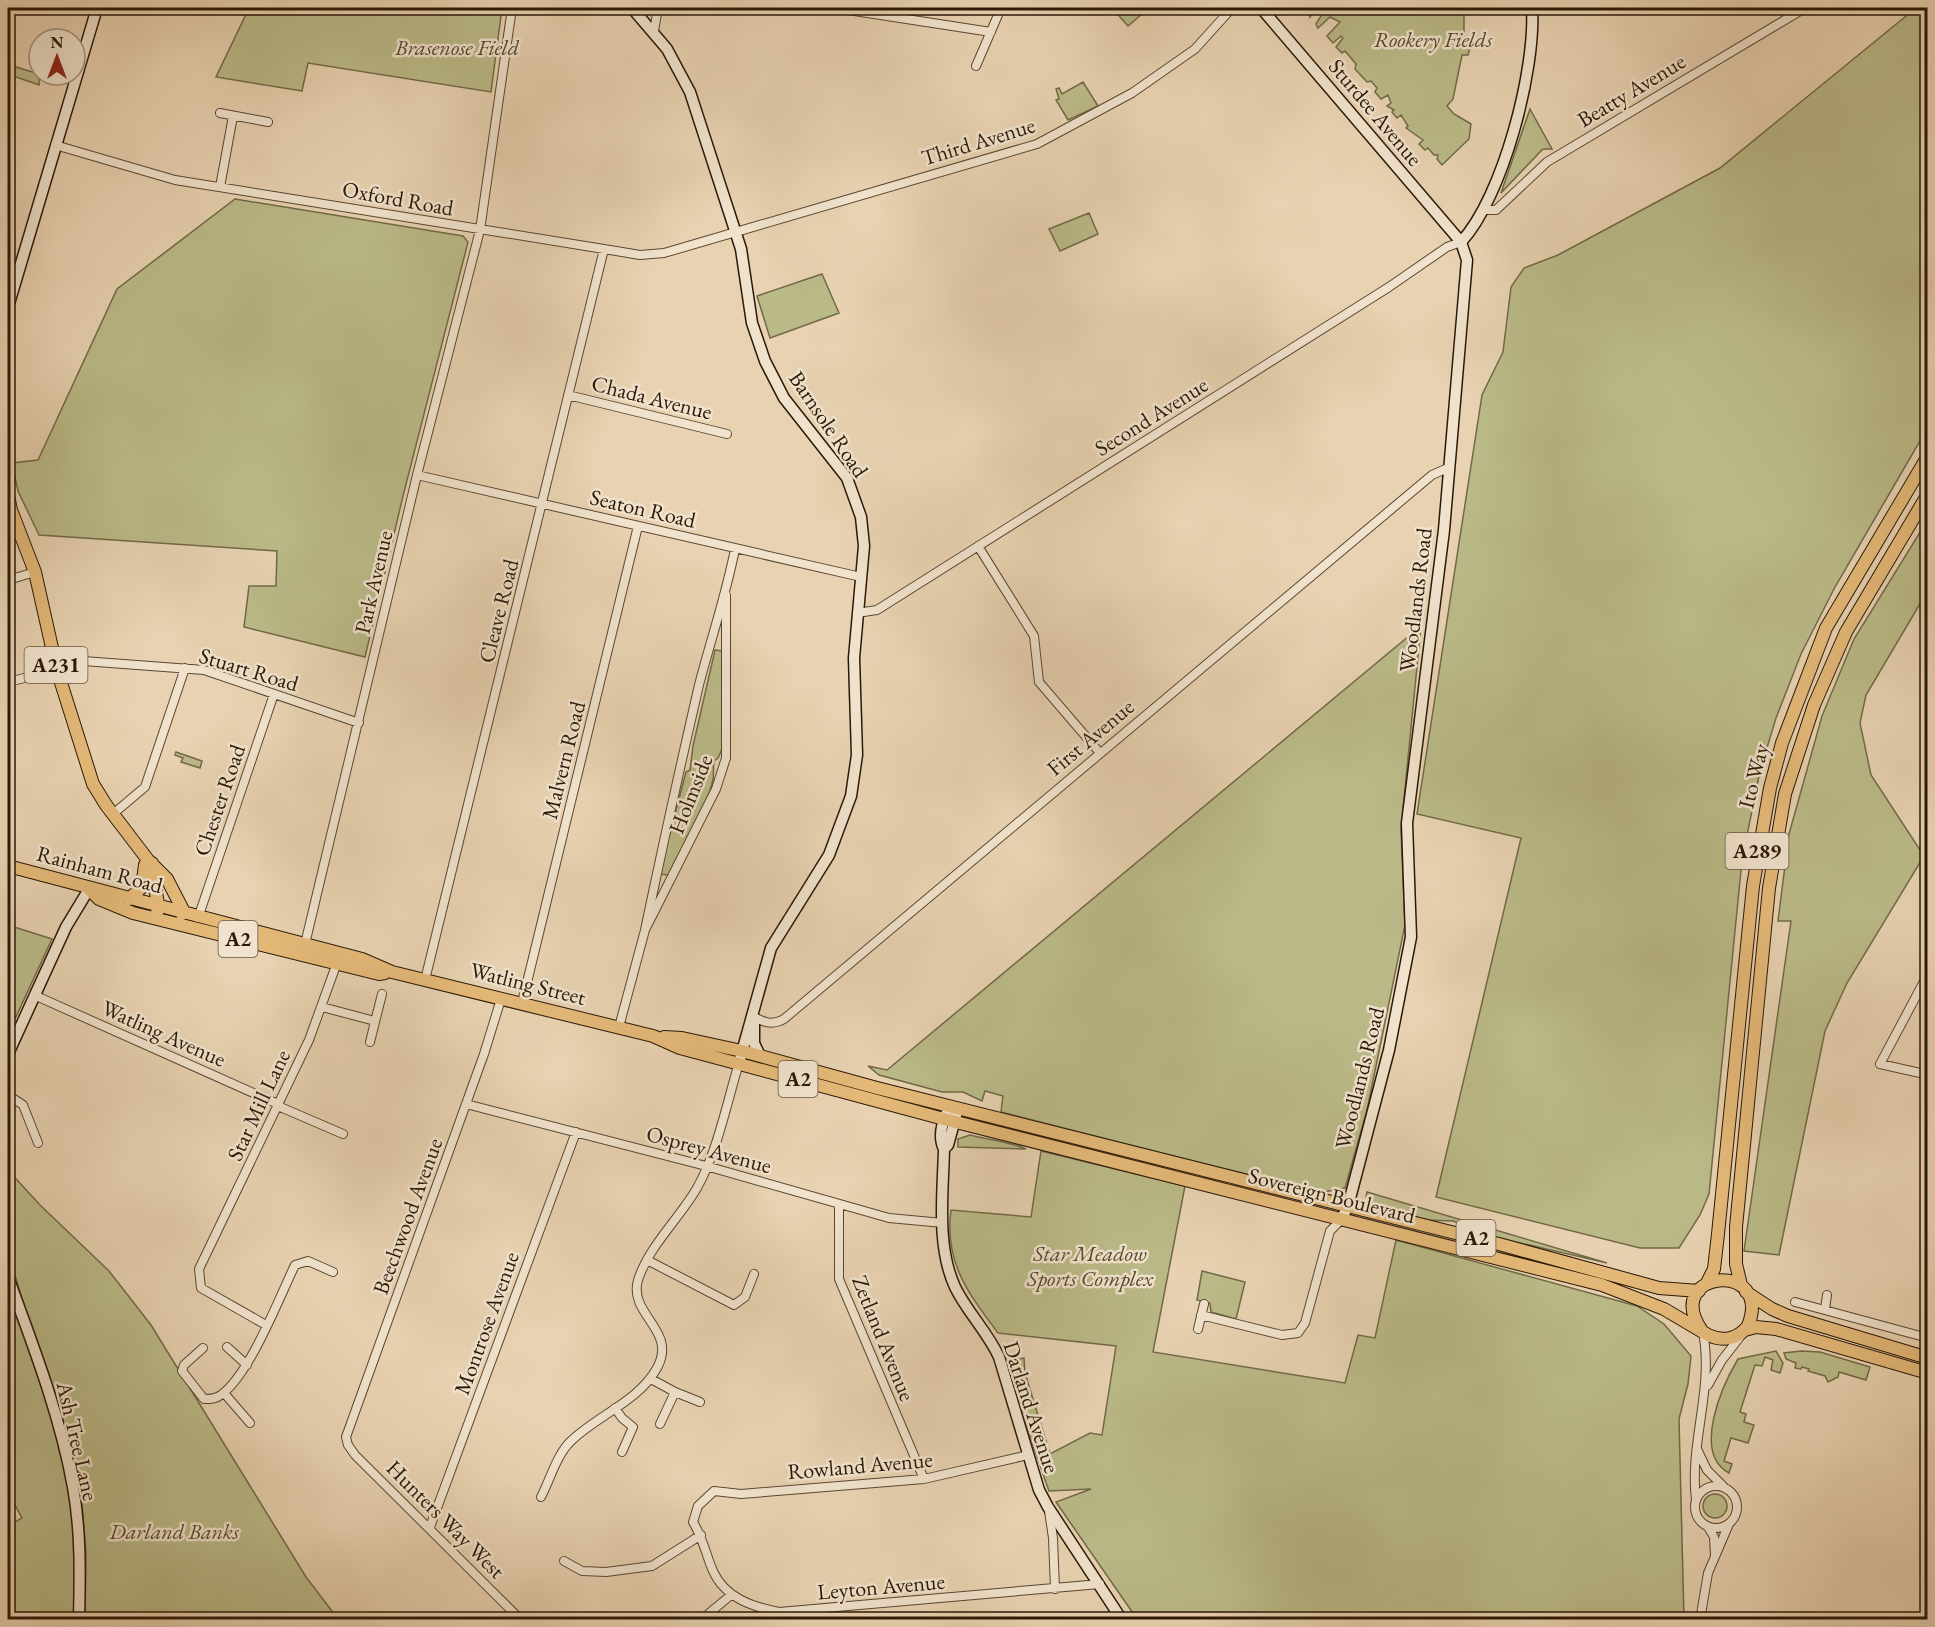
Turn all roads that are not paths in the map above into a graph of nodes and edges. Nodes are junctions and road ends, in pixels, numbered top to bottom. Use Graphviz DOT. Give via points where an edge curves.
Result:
graph roads {
  1 [pos="97,8"];
  2 [pos="512,8"];
  3 [pos="632,8"];
  4 [pos="658,8"];
  5 [pos="835,8"];
  6 [pos="1001,8"];
  7 [pos="1232,8"];
  8 [pos="1262,8"];
  9 [pos="1532,8"];
  10 [pos="1805,8"];
  11 [pos="654,32"];
  12 [pos="991,32"];
  13 [pos="976,66"];
  14 [pos="220,113"];
  15 [pos="233,116"];
  16 [pos="268,122"];
  17 [pos="56,145"];
  18 [pos="220,187"];
  19 [pos="1484,210"];
  20 [pos="480,230"];
  21 [pos="736,232"];
  22 [pos="1461,242"];
  23 [pos="604,249"];
  24 [pos="8,300"];
  25 [pos="8,307"];
  26 [pos="568,395"];
  27 [pos="727,434"];
  28 [pos="1928,456"];
  29 [pos="1450,467"];
  30 [pos="417,475"];
  31 [pos="1928,494"];
  32 [pos="8,495"];
  33 [pos="542,503"];
  34 [pos="9,508"];
  35 [pos="639,526"];
  36 [pos="978,546"];
  37 [pos="735,549"];
  38 [pos="35,572"];
  39 [pos="861,577"];
  40 [pos="8,580"];
  41 [pos="726,595"];
  42 [pos="857,613"];
  43 [pos="712,638"];
  44 [pos="728,641"];
  45 [pos="56,666"];
  46 [pos="185,668"];
  47 [pos="8,682"];
  48 [pos="274,693"];
  49 [pos="359,723"];
  50 [pos="1100,753"];
  51 [pos="113,814"];
  52 [pos="148,858"];
  53 [pos="8,866"];
  54 [pos="656,880"];
  55 [pos="669,885"];
  56 [pos="90,890"];
  57 [pos="129,899"];
  58 [pos="157,913"];
  59 [pos="182,914"];
  60 [pos="198,918"];
  61 [pos="645,930"];
  62 [pos="305,944"];
  63 [pos="338,958"];
  64 [pos="1928,974"];
  65 [pos="425,980"];
  66 [pos="1924,991"];
  67 [pos="382,994"];
  68 [pos="34,995"];
  69 [pos="501,999"];
  70 [pos="522,1003"];
  71 [pos="322,1007"];
  72 [pos="752,1016"];
  73 [pos="375,1021"];
  74 [pos="619,1027"];
  75 [pos="370,1042"];
  76 [pos="8,1054"];
  77 [pos="760,1056"];
  78 [pos="741,1057"];
  79 [pos="1920,1073"];
  80 [pos="8,1095"];
  81 [pos="466,1104"];
  82 [pos="278,1105"];
  83 [pos="953,1107"];
  84 [pos="949,1121"];
  85 [pos="576,1132"];
  86 [pos="343,1134"];
  87 [pos="38,1143"];
  88 [pos="706,1166"];
  89 [pos="839,1204"];
  90 [pos="1348,1206"];
  91 [pos="1341,1220"];
  92 [pos="943,1223"];
  93 [pos="647,1260"];
  94 [pos="333,1272"];
  95 [pos="754,1274"];
  96 [pos="8,1277"];
  97 [pos="1708,1281"];
  98 [pos="1743,1288"];
  99 [pos="1699,1291"];
  100 [pos="1827,1296"];
  101 [pos="1795,1302"];
  102 [pos="1204,1304"];
  103 [pos="1824,1309"];
  104 [pos="1201,1315"];
  105 [pos="266,1325"];
  106 [pos="1198,1329"];
  107 [pos="1745,1330"];
  108 [pos="1703,1331"];
  109 [pos="1928,1338"];
  110 [pos="227,1347"];
  111 [pos="202,1348"];
  112 [pos="1928,1358"];
  113 [pos="247,1365"];
  114 [pos="1928,1373"];
  115 [pos="651,1379"];
  116 [pos="1707,1386"];
  117 [pos="675,1392"];
  118 [pos="224,1393"];
  119 [pos="700,1402"];
  120 [pos="615,1408"];
  121 [pos="250,1423"];
  122 [pos="660,1424"];
  123 [pos="347,1444"];
  124 [pos="1697,1449"];
  125 [pos="622,1452"];
  126 [pos="1028,1455"];
  127 [pos="924,1479"];
  128 [pos="1727,1490"];
  129 [pos="541,1497"];
  130 [pos="1696,1500"];
  131 [pos="698,1506"];
  132 [pos="1048,1507"];
  133 [pos="1730,1523"];
  134 [pos="430,1527"];
  135 [pos="1708,1527"];
  136 [pos="701,1535"];
  137 [pos="1715,1556"];
  138 [pos="564,1561"];
  139 [pos="1100,1584"];
  140 [pos="1055,1588"];
  141 [pos="731,1594"];
  142 [pos="799,1616"];
  143 [pos="79,1620"];
  144 [pos="521,1620"];
  145 [pos="701,1620"];
  146 [pos="1122,1620"];
  147 [pos="1700,1620"];
  1 -- 17 [label="street"];
  2 -- 20 [label="street, Park Avenue"];
  3 -- 11 [label="street, Barnsole Road"];
  4 -- 11 [label="street"];
  5 -- 12 [label="street"];
  6 -- 12 [label="street"];
  7 -- 21 [label="street, Third Avenue" via="1195,48 1132,93 1037,144"];
  8 -- 22 [label="street, Sturdee Avenue"];
  9 -- 19 [label="street" via="1531,60 1510,140"];
  10 -- 19 [label="street, Beatty Avenue" via="1547,162 1497,210"];
  11 -- 21 [label="street, Barnsole Road" via="685,79"];
  12 -- 13 [label="street"];
  14 -- 15 [label="street"];
  15 -- 16 [label="street"];
  15 -- 18 [label="street"];
  17 -- 18 [label="street, Oxford Road" via="163,177"];
  17 -- 24 [label="street"];
  18 -- 20 [label="street, Oxford Road"];
  19 -- 22 [label="street"];
  20 -- 23 [label="street, Oxford Road"];
  20 -- 30 [label="street, Park Avenue"];
  21 -- 23 [label="street, Oxford Road" via="664,253 640,255"];
  21 -- 39 [label="street, Barnsole Road" via="752,323 765,361 784,398 841,468 854,497 864,546"];
  22 -- 29 [label="street, Woodlands Road" via="1467,260"];
  22 -- 36 [label="street, Second Avenue" via="1447,247"];
  23 -- 26 [label="street, Cleave Road"];
  24 -- 25 [label="street"];
  26 -- 27 [label="street, Chada Avenue"];
  26 -- 33 [label="street, Cleave Road"];
  28 -- 97 [label="main road, Ito Way / A289" via="1827,628 1796,704 1770,788 1753,886 1718,1234 1714,1269"];
  29 -- 50 [label="street, First Avenue" via="1432,475"];
  29 -- 90 [label="street, Woodlands Road" via="1407,823 1411,937 1389,1050"];
  30 -- 33 [label="street, Seaton Road"];
  30 -- 49 [label="street, Park Avenue"];
  31 -- 98 [label="main road, Ito Way / A289" via="1846,632 1814,705 1785,794 1769,888 1736,1227 1736,1264"];
  32 -- 34 [label="main road, A231"];
  33 -- 35 [label="street, Seaton Road"];
  33 -- 65 [label="street, Cleave Road"];
  34 -- 38 [label="main road, A231"];
  35 -- 37 [label="street, Seaton Road"];
  35 -- 70 [label="street, Malvern Road"];
  36 -- 42 [label="street, Second Avenue" via="877,610"];
  36 -- 50 [label="street" via="1034,636 1039,682"];
  37 -- 39 [label="street, Seaton Road"];
  37 -- 41 [label="street, Holmside"];
  38 -- 40 [label="street"];
  38 -- 45 [label="main road, A231"];
  39 -- 42 [label="street, Barnsole Road"];
  41 -- 43 [label="street, Holmside"];
  41 -- 44 [label="street, Holmside"];
  42 -- 72 [label="street, Barnsole Road" via="857,752 850,802 829,855 773,943"];
  43 -- 44 [label="street"];
  43 -- 54 [label="street, Holmside"];
  44 -- 55 [label="street, Holmside" via="726,758 716,789"];
  45 -- 46 [label="street, Stuart Road" via="70,660"];
  45 -- 47 [label="street, Stuart Road"];
  45 -- 51 [label="main road, A231" via="93,784"];
  46 -- 48 [label="street, Stuart Road" via="208,671"];
  46 -- 51 [label="street" via="146,785"];
  48 -- 49 [label="street, Stuart Road"];
  48 -- 60 [label="street, Chester Road"];
  49 -- 62 [label="street, Park Avenue"];
  50 -- 72 [label="street, First Avenue" via="784,1018 764,1023"];
  51 -- 52 [label="main road, A231"];
  52 -- 57 [label="main road" via="145,882"];
  52 -- 58 [label="main road, A231" via="158,897"];
  52 -- 59 [label="main road, A231" via="167,879"];
  53 -- 56 [label="main road, Rainham Road / A2"];
  54 -- 55 [label="street"];
  54 -- 61 [label="street, Holmside"];
  55 -- 61 [label="street, Holmside"];
  56 -- 57 [label="main road, Rainham Road / A2"];
  56 -- 58 [label="main road, Watling Street / A2" via="99,899 132,913"];
  56 -- 68 [label="street" via="66,927"];
  57 -- 58 [label="main road, Rainham Road / A2"];
  58 -- 59 [label="main road, Rainham Road / A2"];
  58 -- 63 [label="main road, Watling Street / A2"];
  59 -- 60 [label="main road, Watling Street / A2"];
  60 -- 62 [label="main road, Watling Street / A2"];
  61 -- 74 [label="street, Holmside"];
  62 -- 63 [label="main road, Watling Street / A2"];
  63 -- 65 [label="main road, Watling Street / A2" via="379,974 392,972"];
  63 -- 71 [label="street, Star Mill Lane"];
  64 -- 66 [label="street"];
  65 -- 69 [label="main road, Watling Street / A2"];
  66 -- 79 [label="street" via="1880,1064"];
  67 -- 73 [label="street"];
  68 -- 76 [label="street"];
  68 -- 82 [label="street, Watling Avenue"];
  69 -- 70 [label="main road, Watling Street / A2"];
  69 -- 81 [label="street, Beechwood Avenue"];
  70 -- 74 [label="main road, Watling Street / A2"];
  71 -- 73 [label="street"];
  71 -- 82 [label="street, Star Mill Lane"];
  72 -- 77 [label="street, Barnsole Road" via="754,1044"];
  72 -- 78 [label="street, Barnsole Road"];
  73 -- 75 [label="street"];
  74 -- 78 [label="main road, Watling Street / A2" via="653,1036 682,1038"];
  77 -- 78 [label="main road, Watling Street / A2"];
  77 -- 83 [label="main road, Watling Street / A2"];
  78 -- 84 [label="main road, Watling Street / A2"];
  78 -- 88 [label="street"];
  80 -- 87 [label="street" via="23,1105"];
  81 -- 85 [label="street, Osprey Avenue"];
  81 -- 123 [label="street, Beechwood Avenue" via="347,1431"];
  82 -- 86 [label="street, Watling Avenue"];
  82 -- 105 [label="street, Star Mill Lane" via="199,1269 201,1288"];
  83 -- 84 [label="street, Darland Avenue"];
  83 -- 90 [label="main road, Sovereign Boulevard / A2"];
  84 -- 91 [label="main road, Sovereign Boulevard / A2"];
  84 -- 92 [label="street, Darland Avenue" via="948,1145 944,1149"];
  85 -- 88 [label="street, Osprey Avenue"];
  85 -- 134 [label="street, Montrose Avenue"];
  88 -- 89 [label="street, Osprey Avenue"];
  88 -- 93 [label="street" via="697,1189"];
  89 -- 92 [label="street, Osprey Avenue" via="889,1218"];
  89 -- 127 [label="street, Zetland Avenue" via="839,1279"];
  90 -- 91 [label="street, Woodlands Road"];
  90 -- 99 [label="main road, Sovereign Boulevard / A2" via="1659,1288"];
  91 -- 104 [label="street" via="1330,1231 1306,1320 1298,1333 1283,1336"];
  91 -- 108 [label="main road, Sovereign Boulevard / A2" via="1619,1290"];
  92 -- 126 [label="street, Darland Avenue" via="949,1273 999,1357"];
  93 -- 95 [label="street" via="734,1305 745,1297"];
  93 -- 115 [label="street" via="637,1282 638,1296 663,1346"];
  94 -- 105 [label="street" via="308,1261 295,1265"];
  96 -- 143 [label="street, Ash Tree Lane" via="35,1349 73,1487 80,1561"];
  97 -- 98 [label="main road" via="1724,1279"];
  97 -- 99 [label="main road"];
  98 -- 107 [label="main road" via="1751,1312"];
  98 -- 112 [label="main road" via="1788,1316"];
  99 -- 108 [label="main road" via="1694,1311"];
  100 -- 103 [label="street"];
  101 -- 103 [label="street"];
  102 -- 104 [label="street"];
  103 -- 109 [label="street"];
  104 -- 106 [label="street"];
  105 -- 113 [label="street"];
  107 -- 108 [label="main road" via="1723,1339"];
  107 -- 114 [label="main road" via="1776,1329"];
  107 -- 116 [label="street"];
  108 -- 116 [label="street"];
  110 -- 113 [label="street"];
  111 -- 118 [label="street" via="182,1371 204,1399"];
  113 -- 118 [label="street"];
  115 -- 117 [label="street"];
  115 -- 120 [label="street"];
  116 -- 124 [label="street"];
  117 -- 119 [label="street"];
  117 -- 122 [label="street"];
  118 -- 121 [label="street"];
  120 -- 125 [label="street" via="633,1427"];
  120 -- 129 [label="street" via="570,1441"];
  123 -- 134 [label="street, Hunters Way West"];
  124 -- 128 [label="street" via="1707,1470"];
  124 -- 130 [label="street"];
  126 -- 127 [label="street, Rowland Avenue"];
  126 -- 132 [label="street, Darland Avenue"];
  127 -- 131 [label="street, Rowland Avenue" via="741,1494 714,1491"];
  128 -- 130 [label="street" via="1709,1488"];
  128 -- 133 [label="street" via="1737,1506"];
  130 -- 135 [label="street" via="1697,1516"];
  131 -- 136 [label="street, Leyton Avenue" via="693,1522"];
  132 -- 139 [label="street, Darland Avenue"];
  132 -- 140 [label="street, Darland Avenue"];
  133 -- 135 [label="street"];
  133 -- 137 [label="street"];
  134 -- 144 [label="street, Hunters Way West"];
  135 -- 137 [label="street" via="1714,1537"];
  136 -- 138 [label="street" via="652,1566 606,1572 582,1570"];
  136 -- 141 [label="street, Leyton Avenue" via="713,1572"];
  137 -- 147 [label="street"];
  139 -- 140 [label="street, Leyton Avenue"];
  139 -- 146 [label="street, Darland Avenue"];
  140 -- 142 [label="street, Leyton Avenue"];
  141 -- 142 [label="street, Leyton Avenue" via="763,1609"];
  141 -- 145 [label="street"];
}
